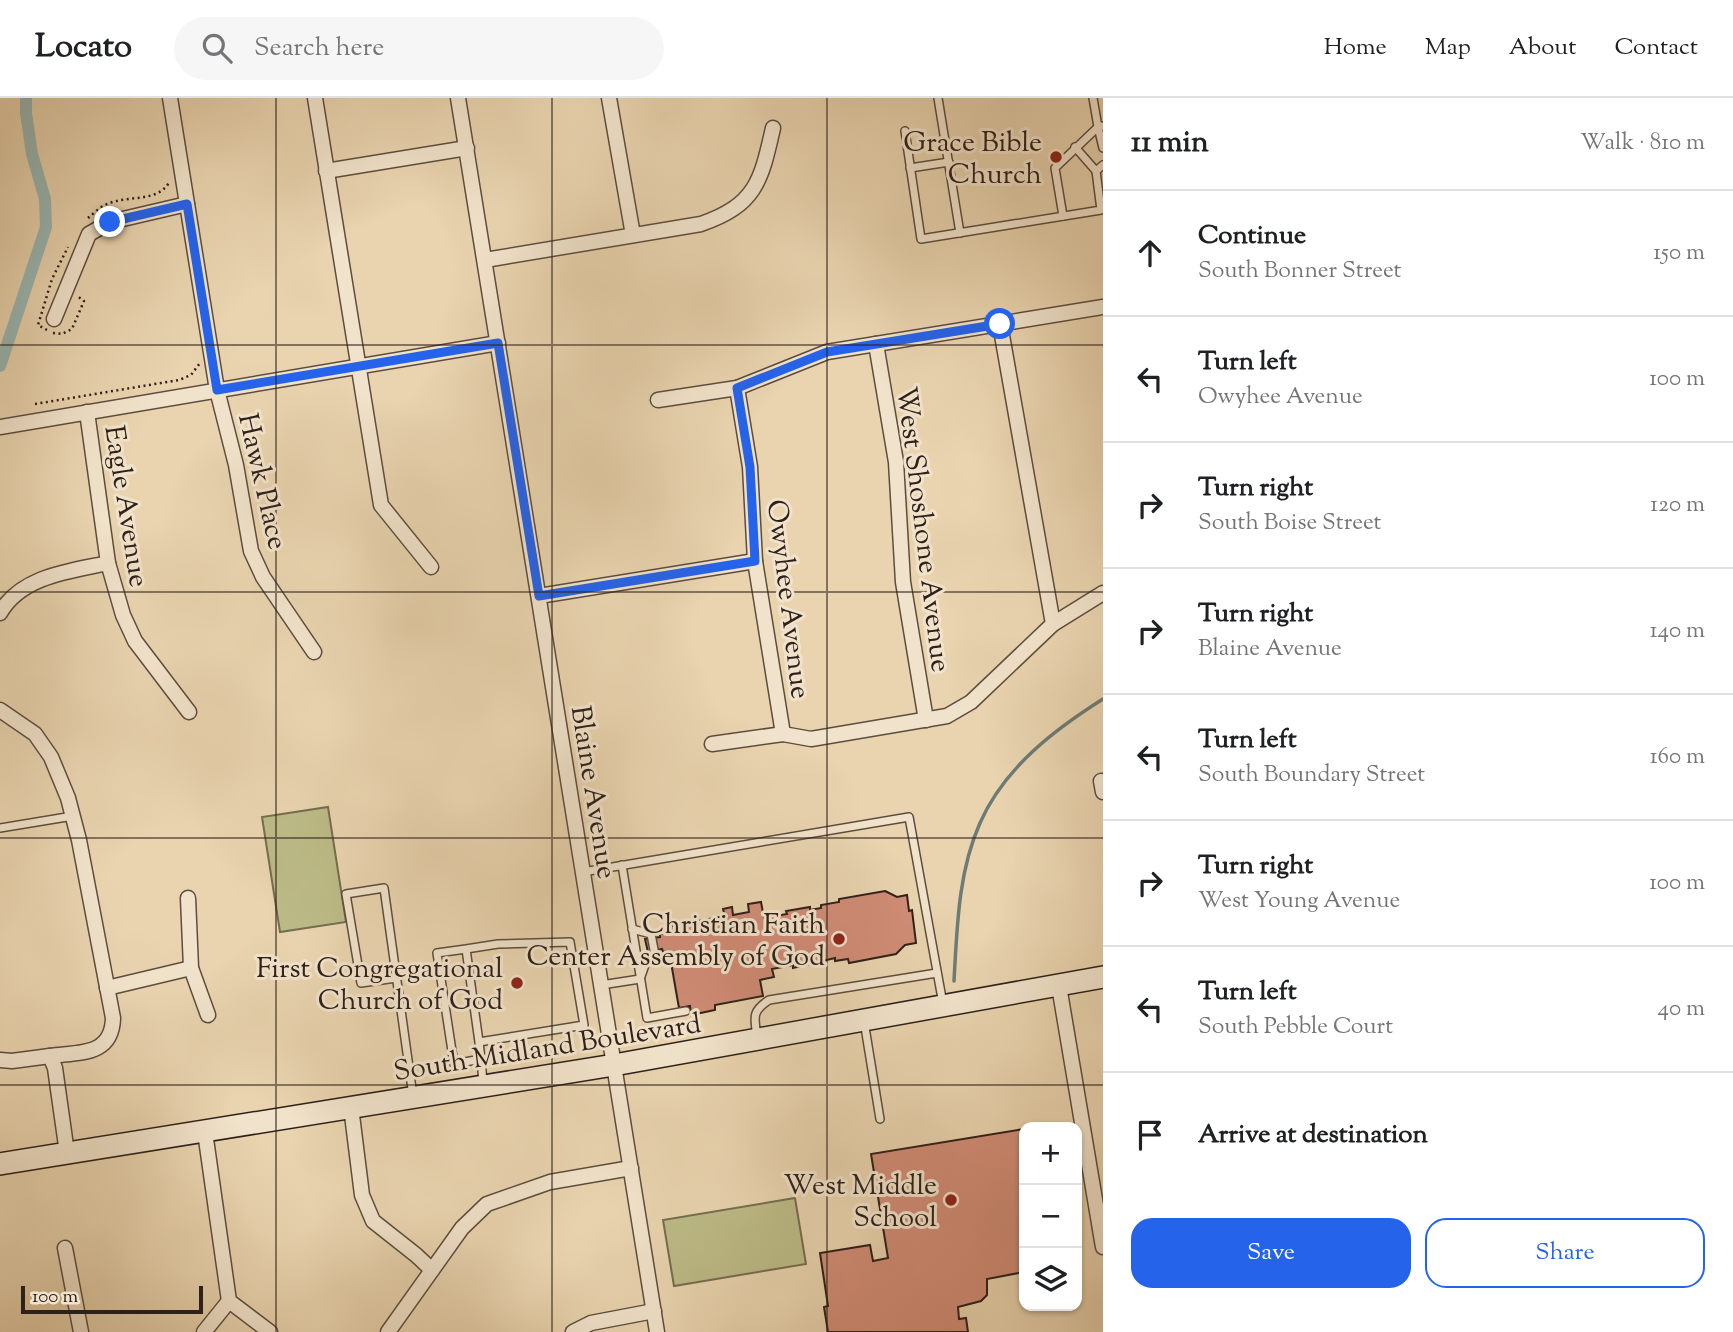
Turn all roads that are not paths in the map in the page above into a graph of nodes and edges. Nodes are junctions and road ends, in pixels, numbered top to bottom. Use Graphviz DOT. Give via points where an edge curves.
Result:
graph roads {
  1 [pos="170,98"];
  2 [pos="315,98"];
  3 [pos="458,98"];
  4 [pos="609,98"];
  5 [pos="938,98"];
  6 [pos="1093,98"];
  7 [pos="1101,126"];
  8 [pos="774,128"];
  9 [pos="905,131"];
  10 [pos="1075,147"];
  11 [pos="467,148"];
  12 [pos="1103,148"];
  13 [pos="948,162"];
  14 [pos="1103,164"];
  15 [pos="911,168"];
  16 [pos="326,171"];
  17 [pos="1096,171"];
  18 [pos="187,204"];
  19 [pos="1063,216"];
  20 [pos="960,233"];
  21 [pos="633,235"];
  22 [pos="485,260"];
  23 [pos="1103,307"];
  24 [pos="54,319"];
  25 [pos="1000,324"];
  26 [pos="498,343"];
  27 [pos="876,344"];
  28 [pos="358,365"];
  29 [pos="737,388"];
  30 [pos="217,390"];
  31 [pos="658,400"];
  32 [pos="88,412"];
  33 [pos="0,427"];
  34 [pos="755,561"];
  35 [pos="108,563"];
  36 [pos="431,567"];
  37 [pos="1103,593"];
  38 [pos="539,596"];
  39 [pos="0,613"];
  40 [pos="1053,624"];
  41 [pos="314,653"];
  42 [pos="0,710"];
  43 [pos="189,712"];
  44 [pos="926,720"];
  45 [pos="783,734"];
  46 [pos="712,744"];
  47 [pos="72,816"];
  48 [pos="0,828"];
  49 [pos="622,865"];
  50 [pos="583,872"];
  51 [pos="188,898"];
  52 [pos="632,929"];
  53 [pos="466,949"];
  54 [pos="191,968"];
  55 [pos="937,973"];
  56 [pos="396,978"];
  57 [pos="1103,978"];
  58 [pos="640,979"];
  59 [pos="601,985"];
  60 [pos="1059,986"];
  61 [pos="107,988"];
  62 [pos="943,1007"];
  63 [pos="686,1011"];
  64 [pos="208,1015"];
  65 [pos="863,1020"];
  66 [pos="757,1039"];
  67 [pos="479,1042"];
  68 [pos="50,1056"];
  69 [pos="481,1059"];
  70 [pos="0,1060"];
  71 [pos="614,1065"];
  72 [pos="483,1086"];
  73 [pos="413,1097"];
  74 [pos="351,1107"];
  75 [pos="880,1119"];
  76 [pos="205,1132"];
  77 [pos="67,1153"];
  78 [pos="0,1164"];
  79 [pos="631,1168"];
  80 [pos="1103,1247"];
  81 [pos="65,1248"];
  82 [pos="432,1270"];
  83 [pos="229,1301"];
  84 [pos="654,1311"];
  85 [pos="81,1332"];
  86 [pos="204,1332"];
  87 [pos="270,1332"];
  88 [pos="388,1332"];
  89 [pos="573,1332"];
  90 [pos="657,1332"];
  1 -- 18 [label="street, Hawk Place"];
  2 -- 16 [label="street"];
  3 -- 11 [label="street, Blaine Avenue"];
  4 -- 21 [label="street"];
  5 -- 13 [label="lane"];
  6 -- 7 [label="lane"];
  7 -- 10 [label="lane"];
  7 -- 12 [label="lane"];
  8 -- 21 [label="street" via="763,172 748,195 726,215 701,224"];
  9 -- 15 [label="lane"];
  10 -- 17 [label="lane"];
  10 -- 19 [label="lane" via="1055,168"];
  11 -- 16 [label="street"];
  11 -- 22 [label="street, Blaine Avenue"];
  13 -- 15 [label="lane"];
  13 -- 20 [label="lane"];
  14 -- 17 [label="lane"];
  15 -- 20 [label="lane" via="921,239"];
  16 -- 28 [label="street"];
  17 -- 19 [label="lane" via="1101,210"];
  18 -- 24 [label="street" via="110,222 89,234"];
  18 -- 30 [label="street, Hawk Place"];
  19 -- 20 [label="lane"];
  21 -- 22 [label="street"];
  22 -- 26 [label="street, Blaine Avenue"];
  23 -- 25 [label="street"];
  25 -- 27 [label="street"];
  25 -- 40 [label="street"];
  26 -- 28 [label="street"];
  26 -- 38 [label="street, Blaine Avenue"];
  27 -- 29 [label="street" via="827,352"];
  27 -- 44 [label="street, West Shoshone Avenue" via="896,462 903,582"];
  28 -- 30 [label="street"];
  28 -- 36 [label="street" via="381,505"];
  29 -- 31 [label="street"];
  29 -- 34 [label="street, Owyhee Avenue" via="750,467"];
  30 -- 32 [label="street"];
  30 -- 41 [label="street, Hawk Place" via="251,551"];
  32 -- 33 [label="street"];
  32 -- 35 [label="street, Eagle Avenue"];
  34 -- 38 [label="street"];
  34 -- 45 [label="street, Owyhee Avenue"];
  35 -- 39 [label="street" via="51,575 29,586"];
  35 -- 43 [label="street, Eagle Avenue" via="122,615 135,641"];
  37 -- 40 [label="street"];
  38 -- 50 [label="street, Blaine Avenue"];
  40 -- 44 [label="street" via="971,702 947,716"];
  42 -- 47 [label="street" via="34,734 51,757"];
  44 -- 45 [label="street" via="811,739"];
  45 -- 46 [label="street"];
  47 -- 48 [label="lane"];
  47 -- 61 [label="street"];
  49 -- 50 [label="lane"];
  49 -- 52 [label="lane"];
  49 -- 55 [label="lane" via="909,817"];
  50 -- 59 [label="street, Blaine Avenue"];
  51 -- 54 [label="street"];
  52 -- 58 [label="lane"];
  52 -- 58 [label="lane" via="651,934 654,955"];
  53 -- 67 [label="lane"];
  53 -- 67 [label="lane" via="570,942 584,1025"];
  53 -- 69 [label="lane" via="437,953 454,1064"];
  54 -- 61 [label="street"];
  54 -- 64 [label="street"];
  55 -- 62 [label="lane"];
  55 -- 66 [label="lane" via="769,1000 755,1014"];
  56 -- 56 [label="lane" via="384,888 346,894 361,983"];
  56 -- 73 [label="lane"];
  57 -- 60 [label="main road, South Midland Boulevard"];
  58 -- 59 [label="lane"];
  58 -- 63 [label="lane" via="647,1018"];
  59 -- 71 [label="street, Blaine Avenue"];
  60 -- 62 [label="main road, South Midland Boulevard"];
  60 -- 80 [label="street"];
  61 -- 68 [label="street" via="112,1033 103,1045"];
  62 -- 65 [label="main road, South Midland Boulevard"];
  65 -- 66 [label="main road, South Midland Boulevard"];
  65 -- 75 [label="lane"];
  66 -- 71 [label="main road, South Midland Boulevard"];
  67 -- 69 [label="lane"];
  68 -- 70 [label="street"];
  68 -- 77 [label="street"];
  69 -- 72 [label="lane"];
  71 -- 72 [label="main road, South Midland Boulevard"];
  71 -- 79 [label="street, Blaine Avenue"];
  72 -- 73 [label="main road, South Midland Boulevard"];
  73 -- 74 [label="main road, South Midland Boulevard"];
  74 -- 76 [label="main road, South Midland Boulevard"];
  74 -- 82 [label="street" via="362,1195 373,1222"];
  76 -- 77 [label="main road, South Midland Boulevard"];
  76 -- 83 [label="street"];
  77 -- 78 [label="main road, South Midland Boulevard"];
  79 -- 82 [label="street" via="550,1182 487,1204 462,1228"];
  79 -- 84 [label="street, Blaine Avenue"];
  81 -- 85 [label="street"];
  82 -- 88 [label="street"];
  83 -- 86 [label="street"];
  83 -- 87 [label="street"];
  84 -- 89 [label="street"];
  84 -- 90 [label="street, Blaine Avenue"];
}
